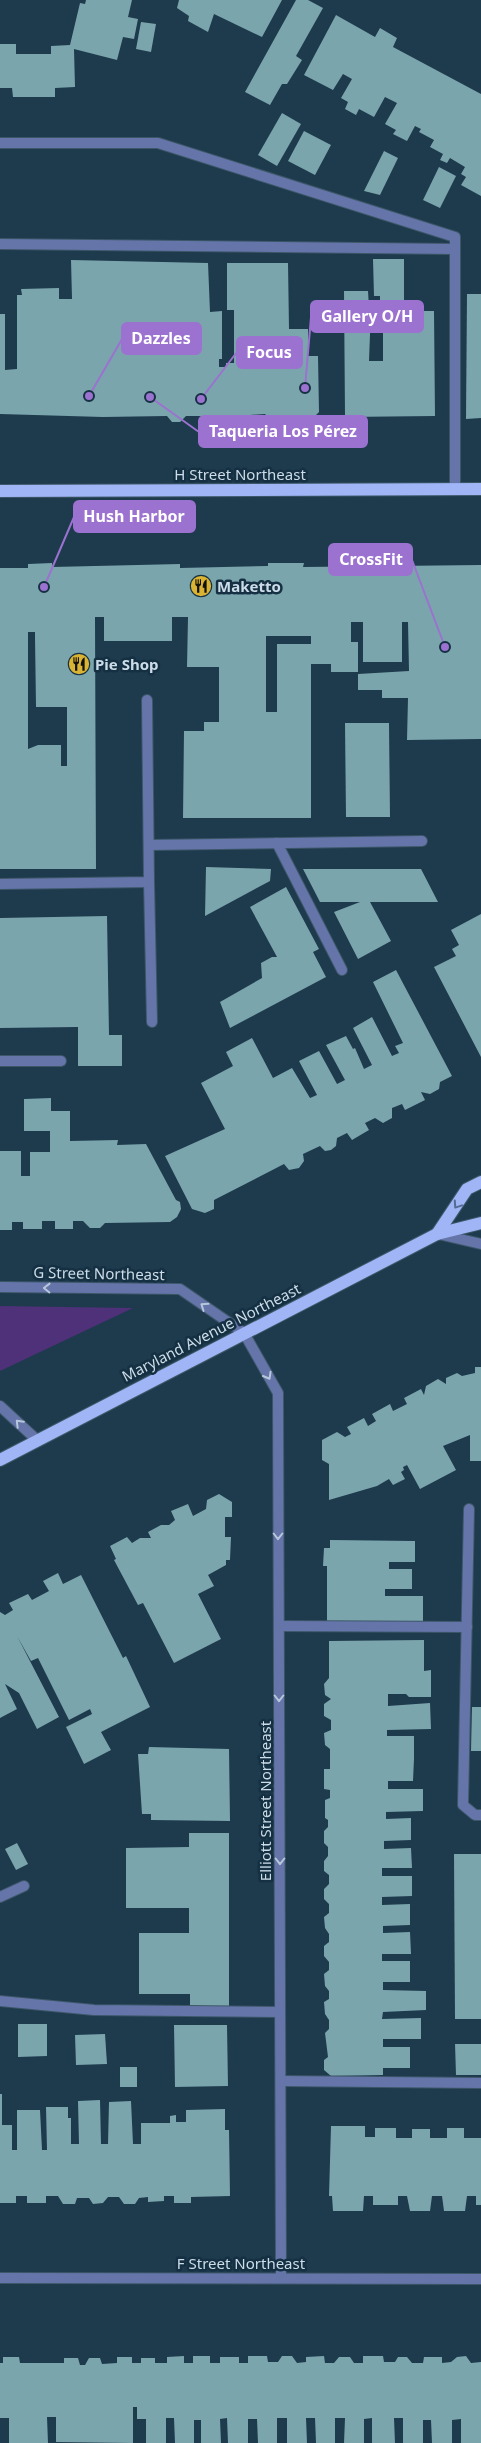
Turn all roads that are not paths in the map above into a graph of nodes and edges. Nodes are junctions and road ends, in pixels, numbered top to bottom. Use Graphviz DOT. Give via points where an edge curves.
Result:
graph roads {
  1 [pos="0,142"];
  2 [pos="0,244"];
  3 [pos="455,249"];
  4 [pos="455,489"];
  5 [pos="481,489"];
  6 [pos="0,491"];
  7 [pos="147,700"];
  8 [pos="422,841"];
  9 [pos="277,843"];
  10 [pos="149,845"];
  11 [pos="149,882"];
  12 [pos="0,884"];
  13 [pos="342,970"];
  14 [pos="152,1022"];
  15 [pos="0,1061"];
  16 [pos="61,1061"];
  17 [pos="481,1182"];
  18 [pos="481,1223"];
  19 [pos="437,1234"];
  20 [pos="481,1244"];
  21 [pos="0,1287"];
  22 [pos="244,1333"];
  23 [pos="0,1406"];
  24 [pos="38,1440"];
  25 [pos="0,1460"];
  26 [pos="469,1508"];
  27 [pos="279,1626"];
  28 [pos="467,1627"];
  29 [pos="481,1815"];
  30 [pos="24,1886"];
  31 [pos="0,1897"];
  32 [pos="0,2001"];
  33 [pos="280,2012"];
  34 [pos="281,2081"];
  35 [pos="481,2083"];
  36 [pos="0,2278"];
  37 [pos="281,2278"];
  38 [pos="481,2279"];
  1 -- 3 [label="street" via="158,143 455,237"];
  2 -- 3 [label="street"];
  3 -- 4 [label="street"];
  4 -- 5 [label="main road, H Street Northeast"];
  4 -- 6 [label="main road, H Street Northeast"];
  7 -- 10 [label="street"];
  8 -- 9 [label="street"];
  9 -- 10 [label="street"];
  9 -- 13 [label="street"];
  10 -- 11 [label="street"];
  11 -- 12 [label="street"];
  11 -- 14 [label="street"];
  15 -- 16 [label="street"];
  17 -- 19 [label="main road, Maryland Avenue Northeast, one-way" via="467,1189"];
  18 -- 19 [label="main road, Maryland Avenue Northeast"];
  19 -- 20 [label="street"];
  19 -- 22 [label="main road, Maryland Avenue Northeast"];
  22 -- 21 [label="street, G Street Northeast, one-way" via="180,1289"];
  22 -- 24 [label="main road, Maryland Avenue Northeast"];
  22 -- 27 [label="street, Elliott Street Northeast, one-way" via="278,1392"];
  24 -- 23 [label="street, one-way"];
  24 -- 25 [label="main road, Maryland Avenue Northeast"];
  26 -- 28 [label="street"];
  27 -- 28 [label="street"];
  27 -- 33 [label="street, Elliott Street Northeast, one-way"];
  28 -- 29 [label="street" via="463,1805 475,1815"];
  30 -- 31 [label="street"];
  32 -- 33 [label="street" via="94,2010"];
  33 -- 34 [label="street, Elliott Street Northeast"];
  34 -- 35 [label="street"];
  34 -- 37 [label="street, Elliott Street Northeast"];
  36 -- 37 [label="street, F Street Northeast"];
  37 -- 38 [label="street, F Street Northeast"];
}
